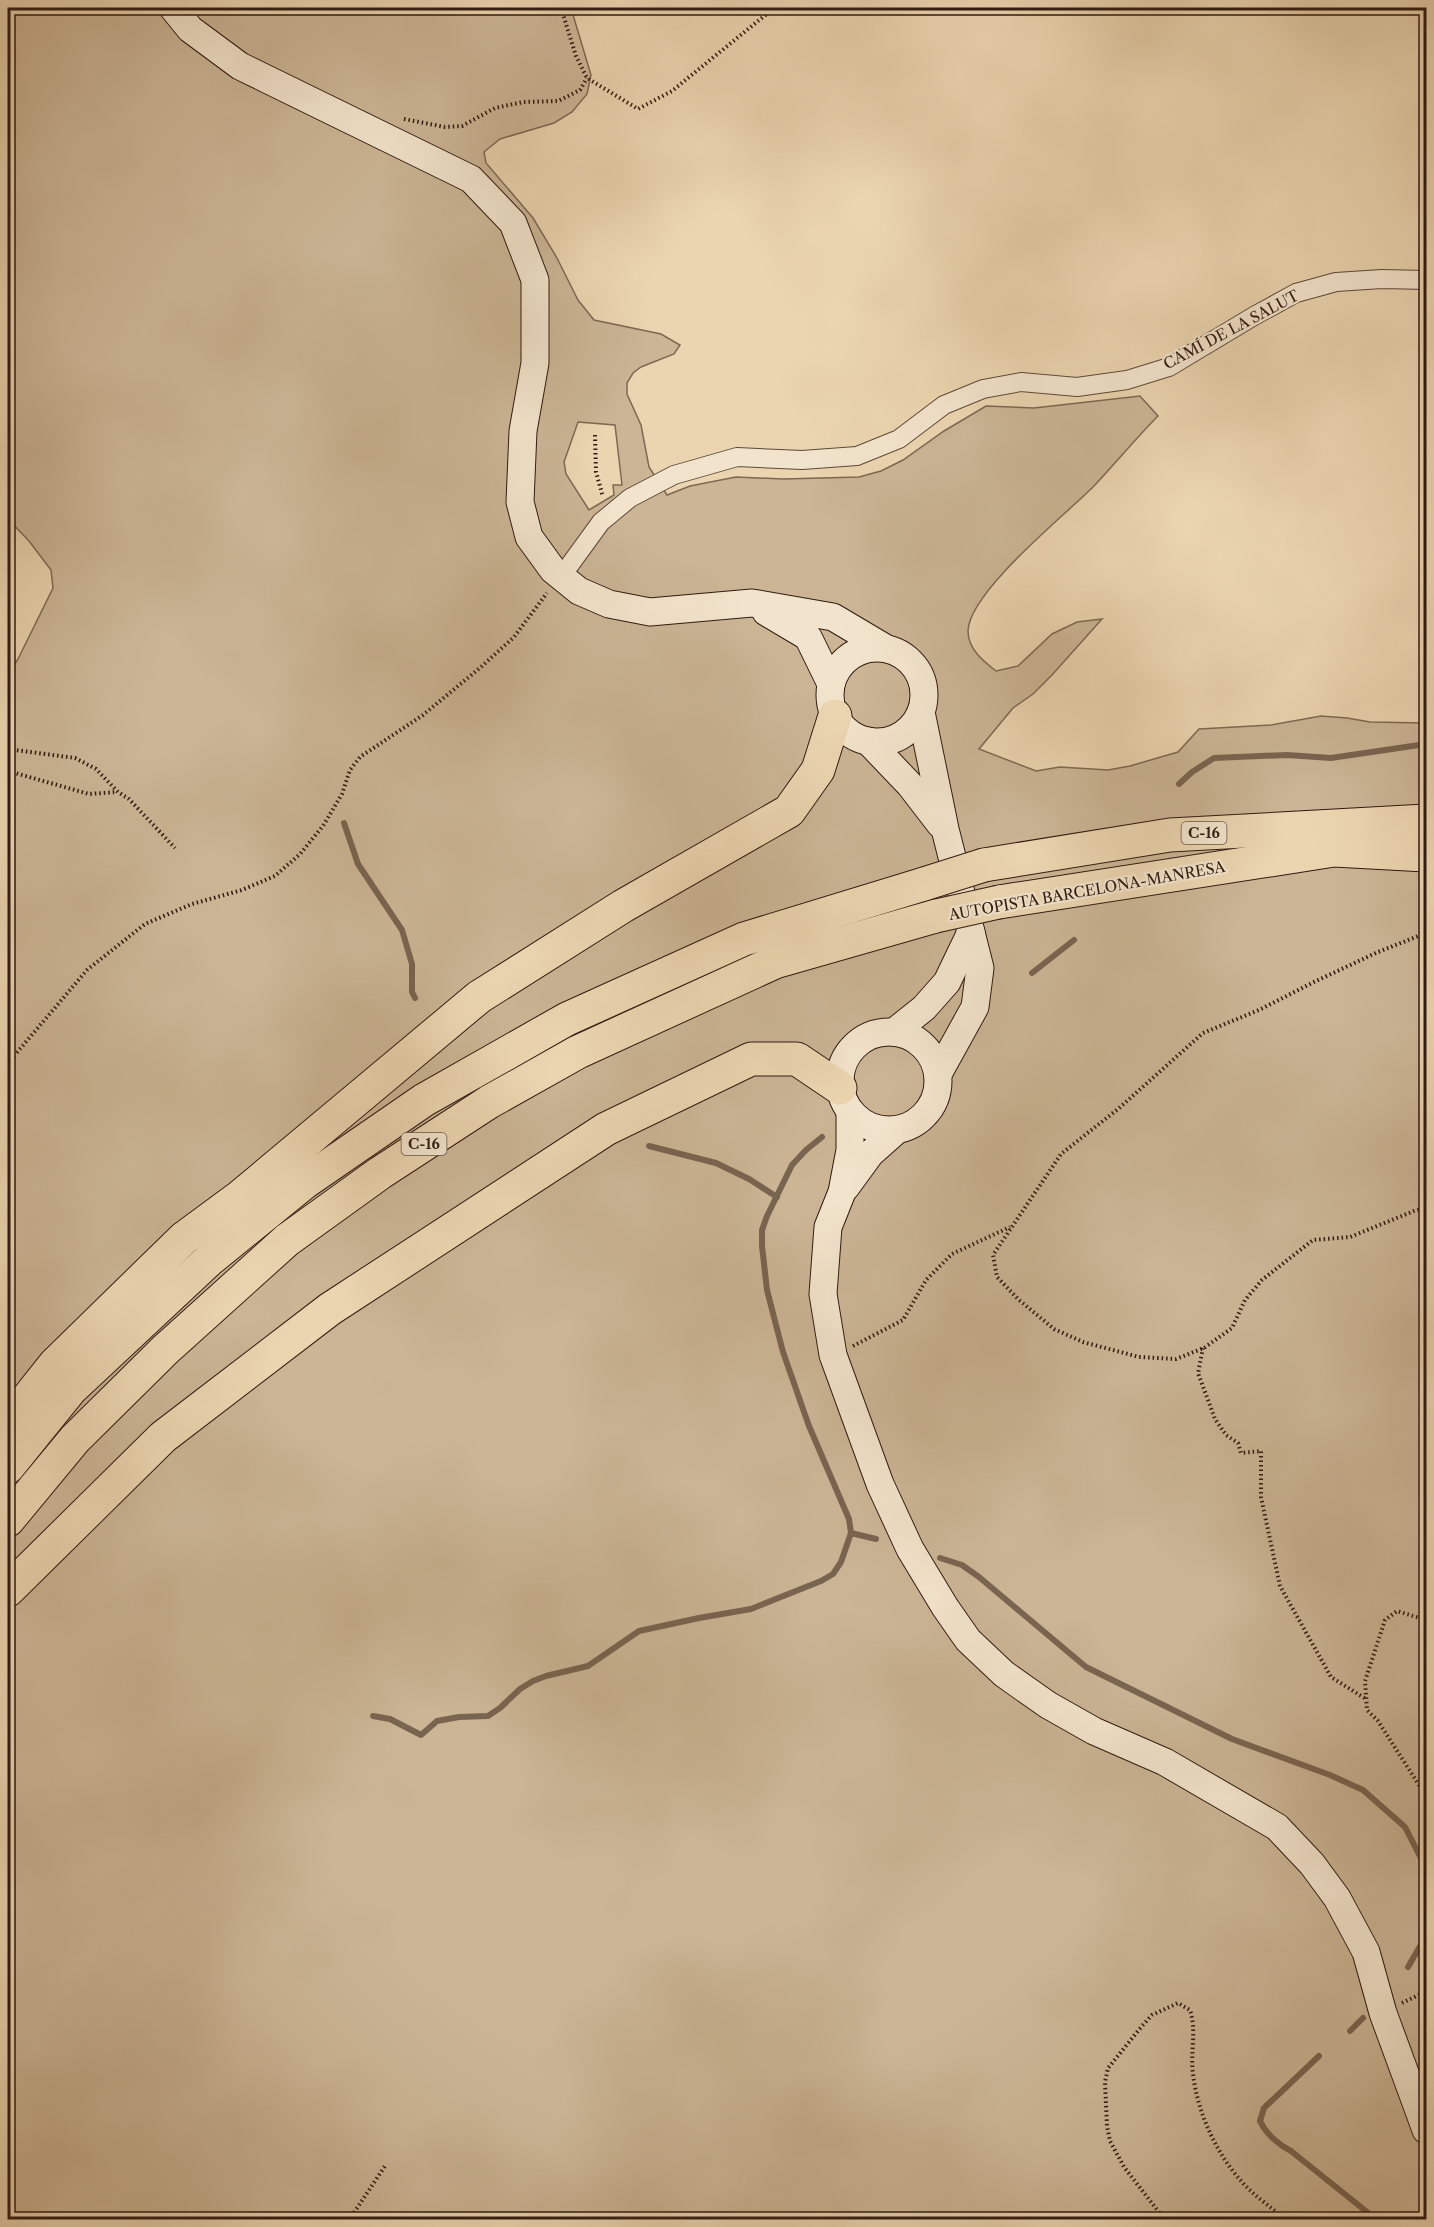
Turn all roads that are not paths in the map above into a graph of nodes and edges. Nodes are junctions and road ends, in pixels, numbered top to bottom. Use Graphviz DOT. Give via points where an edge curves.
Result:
graph roads {
  1 [pos="173,8"];
  2 [pos="1426,280"];
  3 [pos="561,578"];
  4 [pos="752,603"];
  5 [pos="887,649"];
  6 [pos="833,700"];
  7 [pos="921,712"];
  8 [pos="868,741"];
  9 [pos="1426,821"];
  10 [pos="945,829"];
  11 [pos="1426,855"];
  12 [pos="971,932"];
  13 [pos="894,1032"];
  14 [pos="938,1074"];
  15 [pos="845,1100"];
  16 [pos="897,1130"];
  17 [pos="842,1192"];
  18 [pos="8,1423"];
  19 [pos="8,1467"];
  20 [pos="8,1520"];
  21 [pos="8,1590"];
  22 [pos="1426,2130"];
  1 -- 3 [label="street" via="190,29 240,66 471,179 513,223 535,280 535,363 523,431 520,502 530,537"];
  2 -- 3 [label="street, CAMÍ DE LA SALUT" via="1336,282 1296,293 1168,367 1127,380 1077,387 1021,382 983,389 944,405 899,439 857,456 802,460 738,457 674,475 630,498 601,522"];
  3 -- 4 [label="street" via="609,604 650,612"];
  4 -- 5 [label="street" via="833,617"];
  4 -- 6 [label="street" via="808,637"];
  5 -- 6 [label="street" via="868,649 852,655 839,668"];
  5 -- 7 [label="street" via="905,657 918,672 924,692"];
  6 -- 8 [label="street" via="849,732"];
  6 -- 18 [label="highway" via="818,770 789,811 623,906 479,997 241,1196 184,1238 55,1364"];
  7 -- 8 [label="street" via="900,736"];
  7 -- 10 [label="street"];
  8 -- 10 [label="street"];
  9 -- 19 [label="highway, C-16, bridge" via="1170,836 984,865 744,939 567,1019 424,1100 305,1182 209,1260 71,1389"];
  10 -- 12 [label="street"];
  11 -- 20 [label="highway, AUTOPISTA BARCELONA-MANRESA / C-16, bridge" via="1334,850 936,916 775,962 578,1052 489,1102 287,1240 165,1350 75,1439"];
  12 -- 13 [label="street" via="947,982 924,1008"];
  12 -- 14 [label="street" via="980,968 975,1007"];
  13 -- 14 [label="street" via="923,1045"];
  13 -- 15 [label="street" via="871,1034 853,1047 842,1066"];
  14 -- 16 [label="street" via="937,1093 929,1110 915,1123"];
  15 -- 16 [label="street" via="859,1121 871,1127"];
  15 -- 17 [label="street" via="850,1150"];
  15 -- 21 [label="highway" via="797,1059 751,1059 606,1129 292,1337 163,1437"];
  16 -- 17 [label="street" via="870,1154"];
  17 -- 22 [label="street" via="828,1227 823,1294 833,1356 880,1484 910,1549 945,1607 969,1640 1004,1674 1048,1705 1094,1731 1165,1762 1277,1827 1312,1864 1337,1898 1366,1952 1383,2013"];
}
